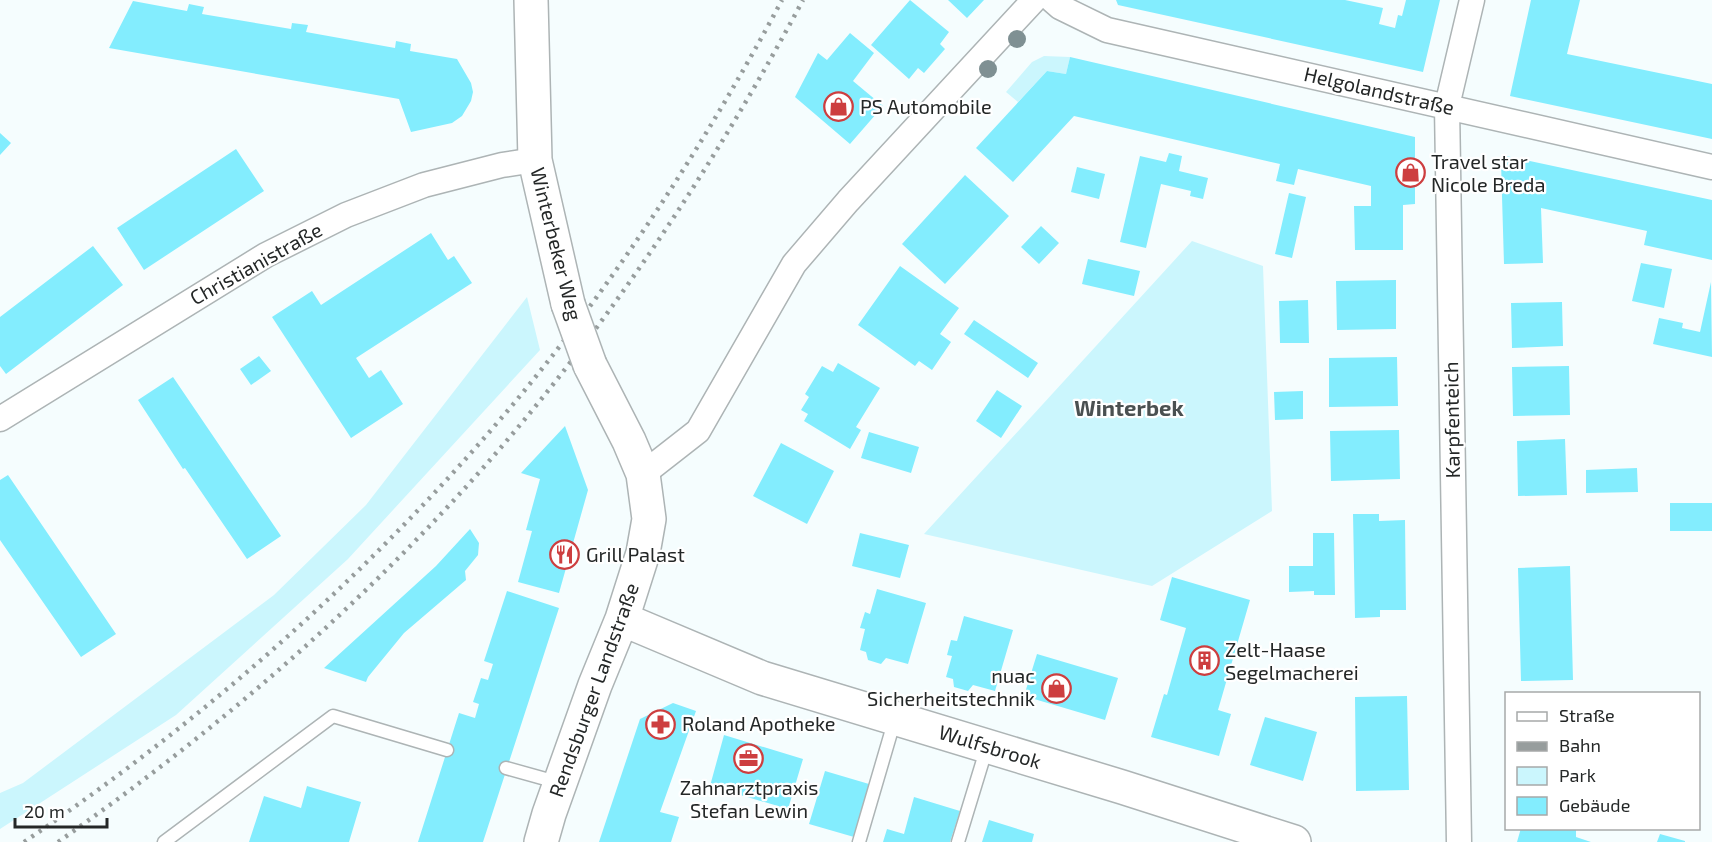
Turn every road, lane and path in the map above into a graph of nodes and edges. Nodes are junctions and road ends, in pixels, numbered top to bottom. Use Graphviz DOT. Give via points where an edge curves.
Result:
graph roads {
  1 [pos="531,0"];
  2 [pos="1034,0"];
  3 [pos="1052,0"];
  4 [pos="1472,0"];
  5 [pos="1447,106"];
  6 [pos="534,160"];
  7 [pos="1712,166"];
  8 [pos="0,419"];
  9 [pos="643,474"];
  10 [pos="622,619"];
  11 [pos="896,718"];
  12 [pos="988,746"];
  13 [pos="447,750"];
  14 [pos="506,768"];
  15 [pos="560,783"];
  16 [pos="164,842"];
  17 [pos="541,842"];
  18 [pos="859,842"];
  19 [pos="958,842"];
  20 [pos="1294,842"];
  21 [pos="1459,842"];
  1 -- 6 [label="street, Winterbeker Weg"];
  2 -- 9 [label="street" via="794,264 698,431"];
  3 -- 5 [label="street, Helgolandstraße" via="1107,30"];
  4 -- 5 [label="street, Karpfenteich"];
  5 -- 7 [label="street, Helgolandstraße"];
  5 -- 21 [label="street, Karpfenteich"];
  6 -- 8 [label="street, Christianistraße" via="424,185 346,215 266,255"];
  6 -- 9 [label="street, Winterbeker Weg, bridge" via="568,304 590,365"];
  9 -- 10 [label="street, Rendsburger Landstraße" via="649,519 643,553"];
  10 -- 11 [label="street, Wulfsbrook" via="762,678"];
  10 -- 15 [label="street, Rendsburger Landstraße"];
  11 -- 12 [label="street, Wulfsbrook"];
  11 -- 18 [label="lane"];
  12 -- 19 [label="lane"];
  12 -- 20 [label="street, Wulfsbrook"];
  13 -- 16 [label="lane" via="333,716"];
  14 -- 15 [label="lane"];
  15 -- 17 [label="street, Rendsburger Landstraße"];
}
